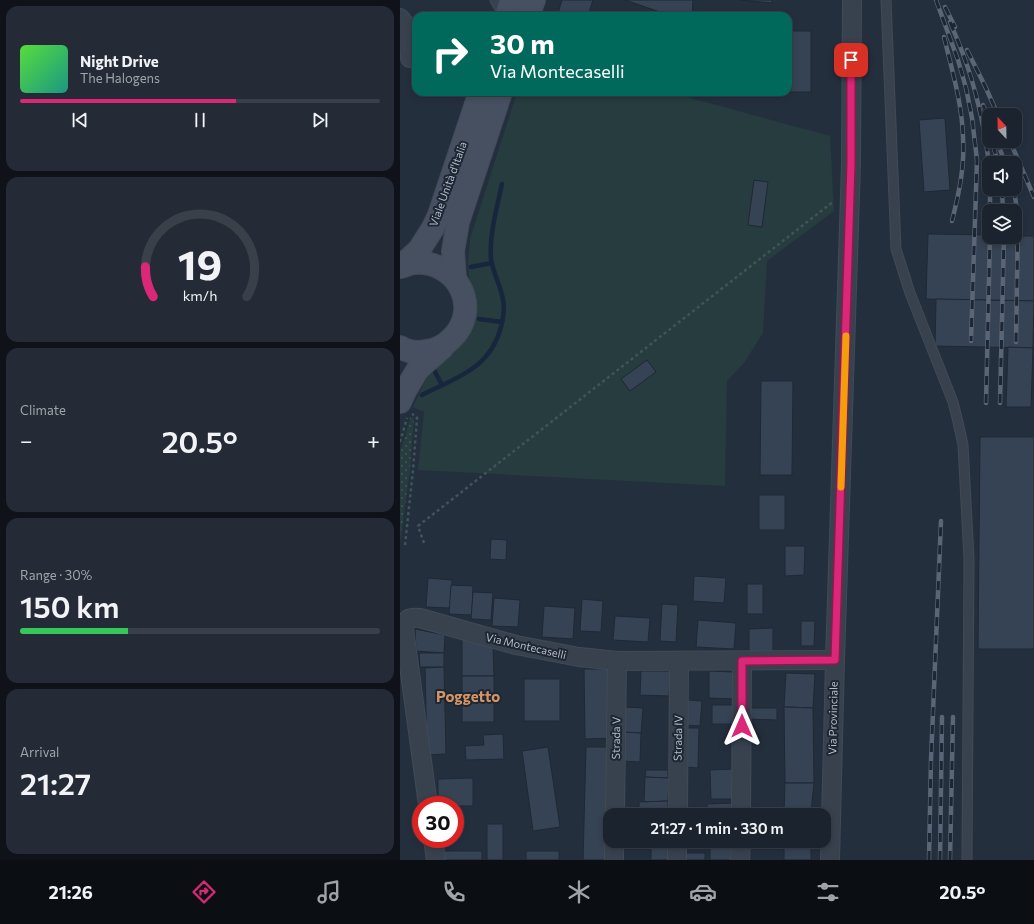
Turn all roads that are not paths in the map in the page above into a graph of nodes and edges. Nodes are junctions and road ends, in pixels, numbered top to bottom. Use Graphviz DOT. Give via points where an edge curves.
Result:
graph roads {
  1 [pos="495,0"];
  2 [pos="511,0"];
  3 [pos="534,0"];
  4 [pos="852,0"];
  5 [pos="886,0"];
  6 [pos="502,12"];
  7 [pos="506,12"];
  8 [pos="530,12"];
  9 [pos="400,18"];
  10 [pos="412,59"];
  11 [pos="479,96"];
  12 [pos="500,96"];
  13 [pos="400,267"];
  14 [pos="455,279"];
  15 [pos="446,345"];
  16 [pos="400,347"];
  17 [pos="400,402"];
  18 [pos="835,660"];
  19 [pos="617,661"];
  20 [pos="679,661"];
  21 [pos="742,661"];
  22 [pos="427,796"];
  23 [pos="614,808"];
  24 [pos="678,808"];
  25 [pos="741,808"];
  26 [pos="434,848"];
  27 [pos="614,848"];
  28 [pos="677,848"];
  29 [pos="741,848"];
  30 [pos="436,860"];
  31 [pos="614,860"];
  32 [pos="677,860"];
  33 [pos="740,860"];
  34 [pos="830,860"];
  35 [pos="967,860"];
  1 -- 6 [label="lane"];
  2 -- 7 [label="main road"];
  3 -- 8 [label="main road"];
  4 -- 18 [label="street, Via Provinciale" via="850,197"];
  5 -- 35 [label="lane" via="896,249 952,402 963,445 969,560"];
  9 -- 10 [label="street" via="408,28"];
  11 -- 13 [label="main road, Viale Unità d'Italia" via="439,215 419,250"];
  12 -- 14 [label="main road, Viale Unità d'Italia" via="458,222 453,251"];
  13 -- 14 [label="main road, Viale Unità d'Italia" via="413,263 429,263 443,269"];
  14 -- 15 [label="main road, Viale Unità d'Italia" via="463,292 465,307 463,321 456,335"];
  15 -- 16 [label="main road" via="432,351 418,352"];
  15 -- 17 [label="main road, Viale Unità d'Italia" via="418,369"];
  18 -- 21 [label="street, Via Montecaselli"];
  18 -- 34 [label="street, Via Provinciale"];
  19 -- 20 [label="street, Via Montecaselli"];
  19 -- 22 [label="street, Via Montecaselli" via="516,645 420,618 408,619 404,629"];
  19 -- 23 [label="street, Strada V"];
  20 -- 21 [label="street, Via Montecaselli"];
  20 -- 24 [label="street, Strada IV"];
  21 -- 25 [label="street"];
  26 -- 30 [label="street"];
  27 -- 31 [label="street"];
  28 -- 32 [label="street"];
  29 -- 33 [label="street"];
}
